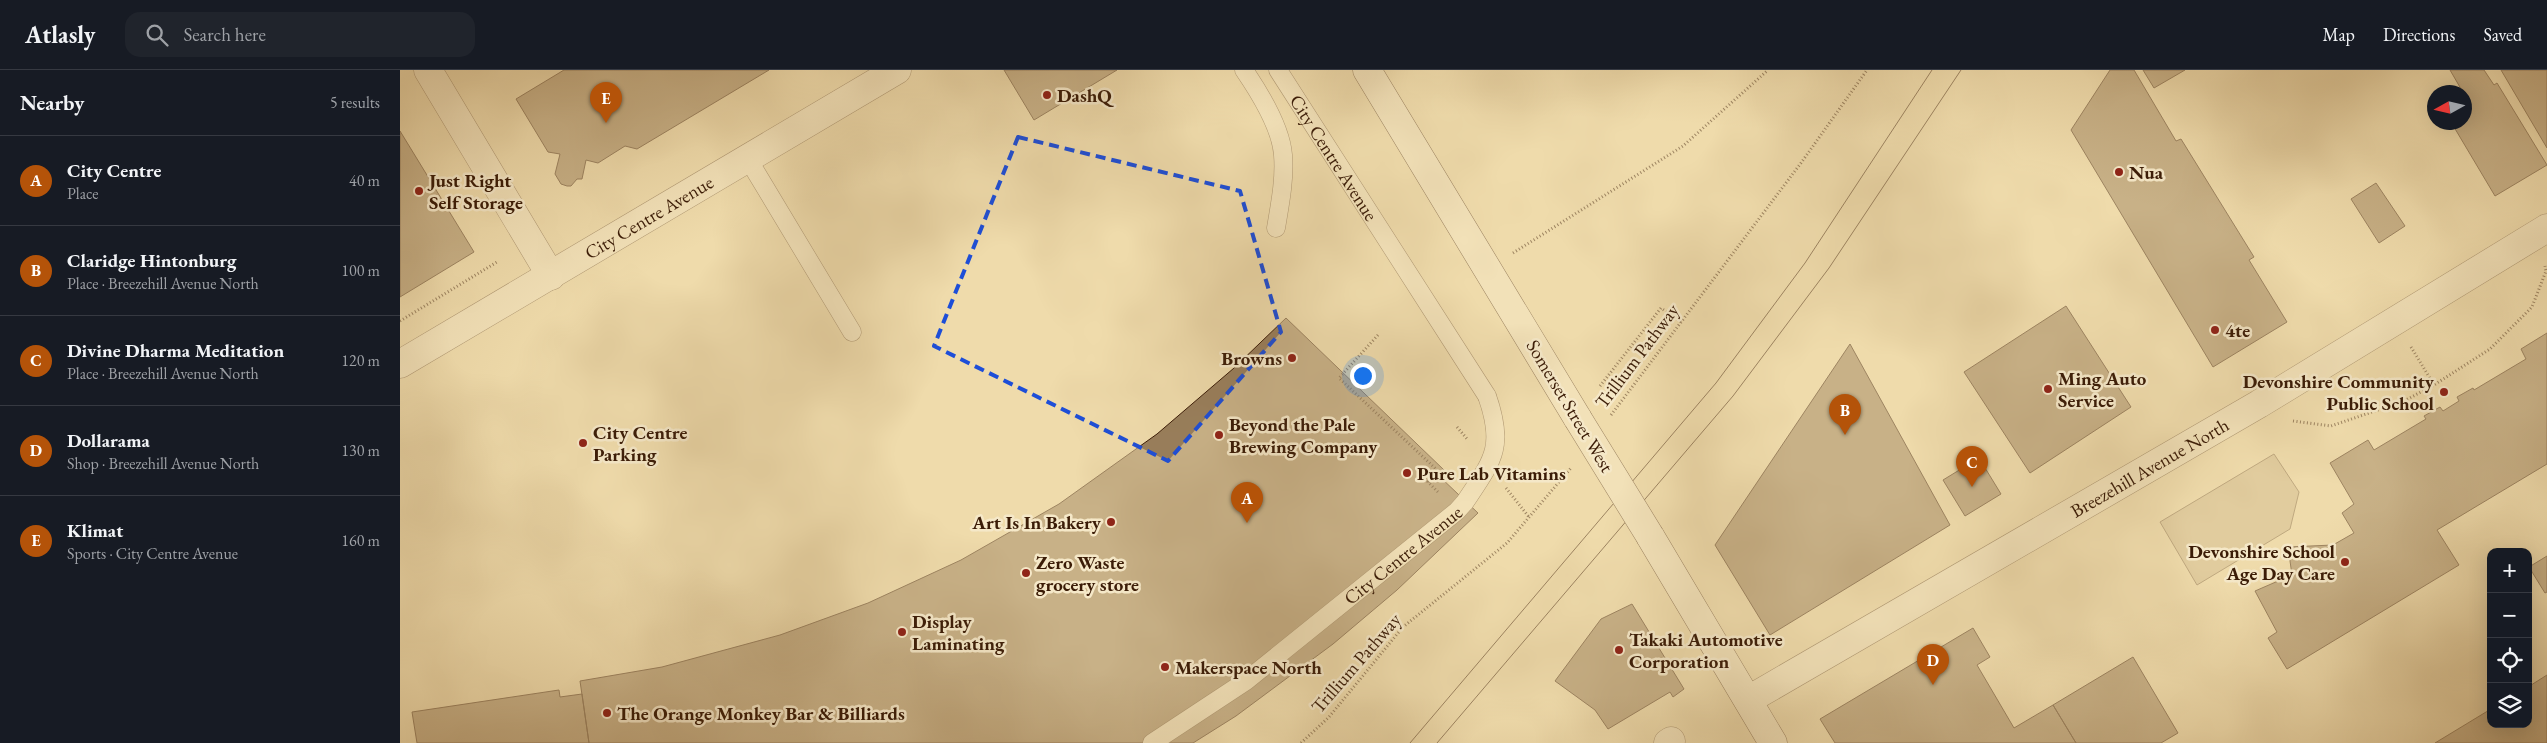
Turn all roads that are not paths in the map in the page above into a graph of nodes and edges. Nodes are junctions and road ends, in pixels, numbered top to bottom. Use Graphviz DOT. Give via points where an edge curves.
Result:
graph roads {
  1 [pos="428,70"];
  2 [pos="897,70"];
  3 [pos="1244,70"];
  4 [pos="1278,70"];
  5 [pos="1367,70"];
  6 [pos="748,158"];
  7 [pos="1276,228"];
  8 [pos="2540,232"];
  9 [pos="551,276"];
  10 [pos="852,332"];
  11 [pos="400,364"];
  12 [pos="1748,700"];
  13 [pos="1152,743"];
  14 [pos="1773,743"];
  1 -- 9 [label="street"];
  2 -- 6 [label="street, City Centre Avenue"];
  3 -- 7 [label="lane" via="1268,110 1283,152"];
  4 -- 13 [label="lane, City Centre Avenue, bridge" via="1487,396 1495,419 1495,454 1465,502 1246,681"];
  5 -- 12 [label="street, Somerset Street West, bridge"];
  6 -- 9 [label="street, City Centre Avenue"];
  6 -- 10 [label="lane"];
  8 -- 12 [label="street, Breezehill Avenue North" via="2259,404"];
  9 -- 11 [label="street, City Centre Avenue"];
  12 -- 14 [label="street, Somerset Street West"];
}
